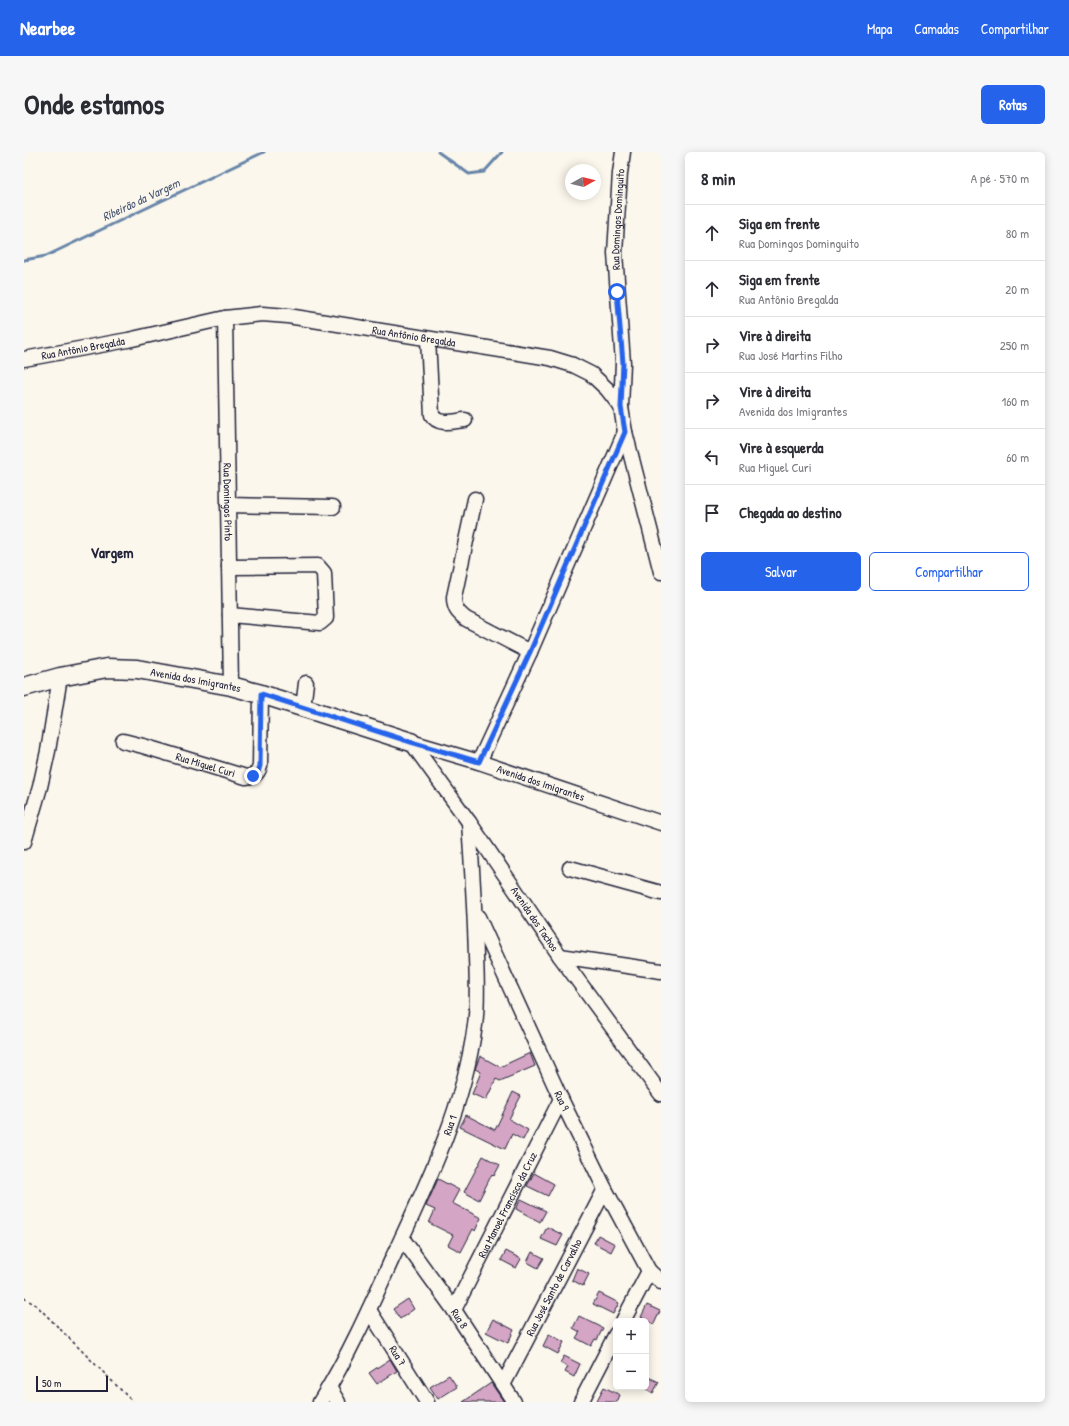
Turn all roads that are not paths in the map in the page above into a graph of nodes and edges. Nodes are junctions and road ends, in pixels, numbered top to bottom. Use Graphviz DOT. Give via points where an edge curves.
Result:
graph roads {
  1 [pos="623,152"];
  2 [pos="224,318"];
  3 [pos="428,339"];
  4 [pos="24,359"];
  5 [pos="621,407"];
  6 [pos="465,420"];
  7 [pos="625,432"];
  8 [pos="475,499"];
  9 [pos="228,505"];
  10 [pos="334,507"];
  11 [pos="661,523"];
  12 [pos="652,538"];
  13 [pos="229,567"];
  14 [pos="661,572"];
  15 [pos="230,615"];
  16 [pos="530,652"];
  17 [pos="60,677"];
  18 [pos="306,683"];
  19 [pos="231,686"];
  20 [pos="24,687"];
  21 [pos="261,694"];
  22 [pos="303,708"];
  23 [pos="123,741"];
  24 [pos="411,742"];
  25 [pos="479,762"];
  26 [pos="469,822"];
  27 [pos="661,823"];
  28 [pos="24,842"];
  29 [pos="570,868"];
  30 [pos="661,893"];
  31 [pos="475,911"];
  32 [pos="560,956"];
  33 [pos="661,971"];
  34 [pos="661,1094"];
  35 [pos="561,1099"];
  36 [pos="605,1189"];
  37 [pos="402,1238"];
  38 [pos="648,1271"];
  39 [pos="661,1282"];
  40 [pos="369,1310"];
  41 [pos="454,1310"];
  42 [pos="624,1318"];
  43 [pos="613,1340"];
  44 [pos="503,1385"];
  45 [pos="329,1387"];
  46 [pos="320,1402"];
  47 [pos="338,1402"];
  48 [pos="428,1402"];
  49 [pos="514,1402"];
  50 [pos="581,1402"];
  1 -- 5 [label="street, Rua Domingos Dominguito" via="615,253 623,363"];
  2 -- 3 [label="street, Rua Antônio Bregalda" via="262,314 288,316"];
  2 -- 4 [label="street, Rua Antônio Bregalda" via="128,340"];
  2 -- 9 [label="street, Rua Domingos Pinto"];
  3 -- 5 [label="street, Rua Antônio Bregalda" via="495,348 573,365 591,374"];
  3 -- 6 [label="street" via="432,415 440,422"];
  5 -- 7 [label="street"];
  7 -- 12 [label="street"];
  7 -- 16 [label="street"];
  8 -- 16 [label="street" via="454,606 466,619"];
  9 -- 10 [label="street"];
  9 -- 13 [label="street, Rua Domingos Pinto"];
  11 -- 12 [label="street"];
  12 -- 14 [label="street"];
  13 -- 15 [label="street, Rua Domingos Pinto"];
  13 -- 15 [label="street" via="318,566 324,572 326,618 320,623"];
  15 -- 19 [label="street, Rua Domingos Pinto"];
  16 -- 25 [label="street"];
  17 -- 19 [label="main road, Avenida dos Imigrantes" via="107,668 137,669"];
  17 -- 20 [label="main road, Avenida dos Imigrantes"];
  17 -- 28 [label="street" via="43,773"];
  18 -- 22 [label="street"];
  19 -- 21 [label="main road, Avenida dos Imigrantes"];
  21 -- 22 [label="main road, Avenida dos Imigrantes"];
  21 -- 23 [label="street, Rua Miguel Curi" via="260,766 253,776 246,777"];
  22 -- 24 [label="main road, Avenida dos Imigrantes"];
  24 -- 25 [label="street, Avenida dos Imigrantes"];
  24 -- 26 [label="street, Avenida dos Tachos"];
  25 -- 27 [label="street, Avenida dos Imigrantes"];
  26 -- 31 [label="street, Rua 1"];
  26 -- 32 [label="street, Avenida dos Tachos"];
  29 -- 30 [label="street"];
  31 -- 35 [label="street, Rua 9"];
  31 -- 37 [label="street, Rua 1" via="475,1024 468,1067 445,1142"];
  32 -- 33 [label="street"];
  32 -- 34 [label="street, Avenida dos Tachos"];
  35 -- 36 [label="street, Rua 9"];
  35 -- 41 [label="street, Rua Manoel Francisco da Cruz"];
  36 -- 38 [label="street, Rua 9"];
  36 -- 44 [label="street, Rua José Santo de Carvalho"];
  37 -- 40 [label="street, Rua 1"];
  37 -- 41 [label="street, Rua 8"];
  38 -- 39 [label="street, Rua 9"];
  38 -- 42 [label="street"];
  40 -- 45 [label="street, Rua 1"];
  40 -- 48 [label="street, Rua 7"];
  41 -- 44 [label="street, Rua 8"];
  43 -- 50 [label="street"];
  44 -- 49 [label="street, Rua 8"];
  45 -- 46 [label="street, Rua 1"];
  45 -- 47 [label="street"];
}
